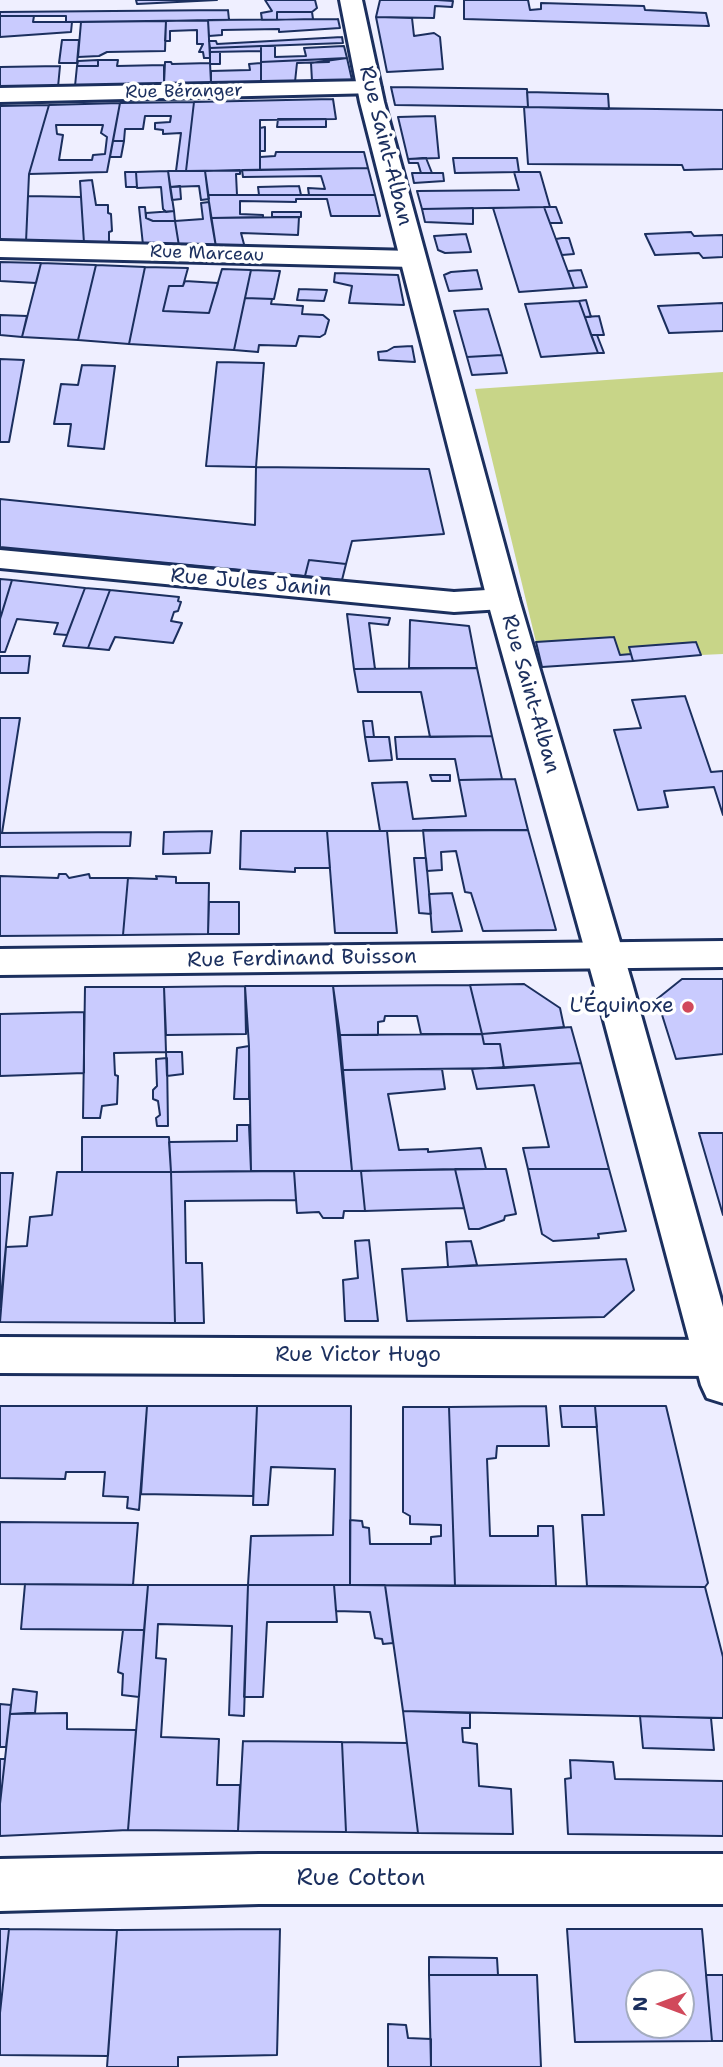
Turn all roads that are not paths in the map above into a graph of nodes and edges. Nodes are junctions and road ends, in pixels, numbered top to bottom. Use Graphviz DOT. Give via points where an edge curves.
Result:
graph roads {
  1 [pos="352,1"];
  2 [pos="369,88"];
  3 [pos="0,95"];
  4 [pos="0,249"];
  5 [pos="413,259"];
  6 [pos="0,559"];
  7 [pos="503,599"];
  8 [pos="603,954"];
  9 [pos="723,954"];
  10 [pos="0,962"];
  11 [pos="0,1354"];
  12 [pos="721,1367"];
  13 [pos="723,1880"];
  14 [pos="0,1885"];
  1 -- 2 [label="street, Rue Saint-Alban"];
  2 -- 3 [label="street, Rue Béranger"];
  2 -- 5 [label="street, Rue Saint-Alban"];
  4 -- 5 [label="street, Rue Marceau"];
  5 -- 7 [label="street, Rue Saint-Alban"];
  6 -- 7 [label="street, Rue Jules Janin" via="454,602"];
  7 -- 8 [label="street, Rue Saint-Alban"];
  8 -- 9 [label="street, Rue Ferdinand Buisson"];
  8 -- 10 [label="street, Rue Ferdinand Buisson"];
  8 -- 12 [label="street, Rue Saint-Alban"];
  11 -- 12 [label="street, Rue Victor Hugo"];
  13 -- 14 [label="street, Rue Cotton"];
}
